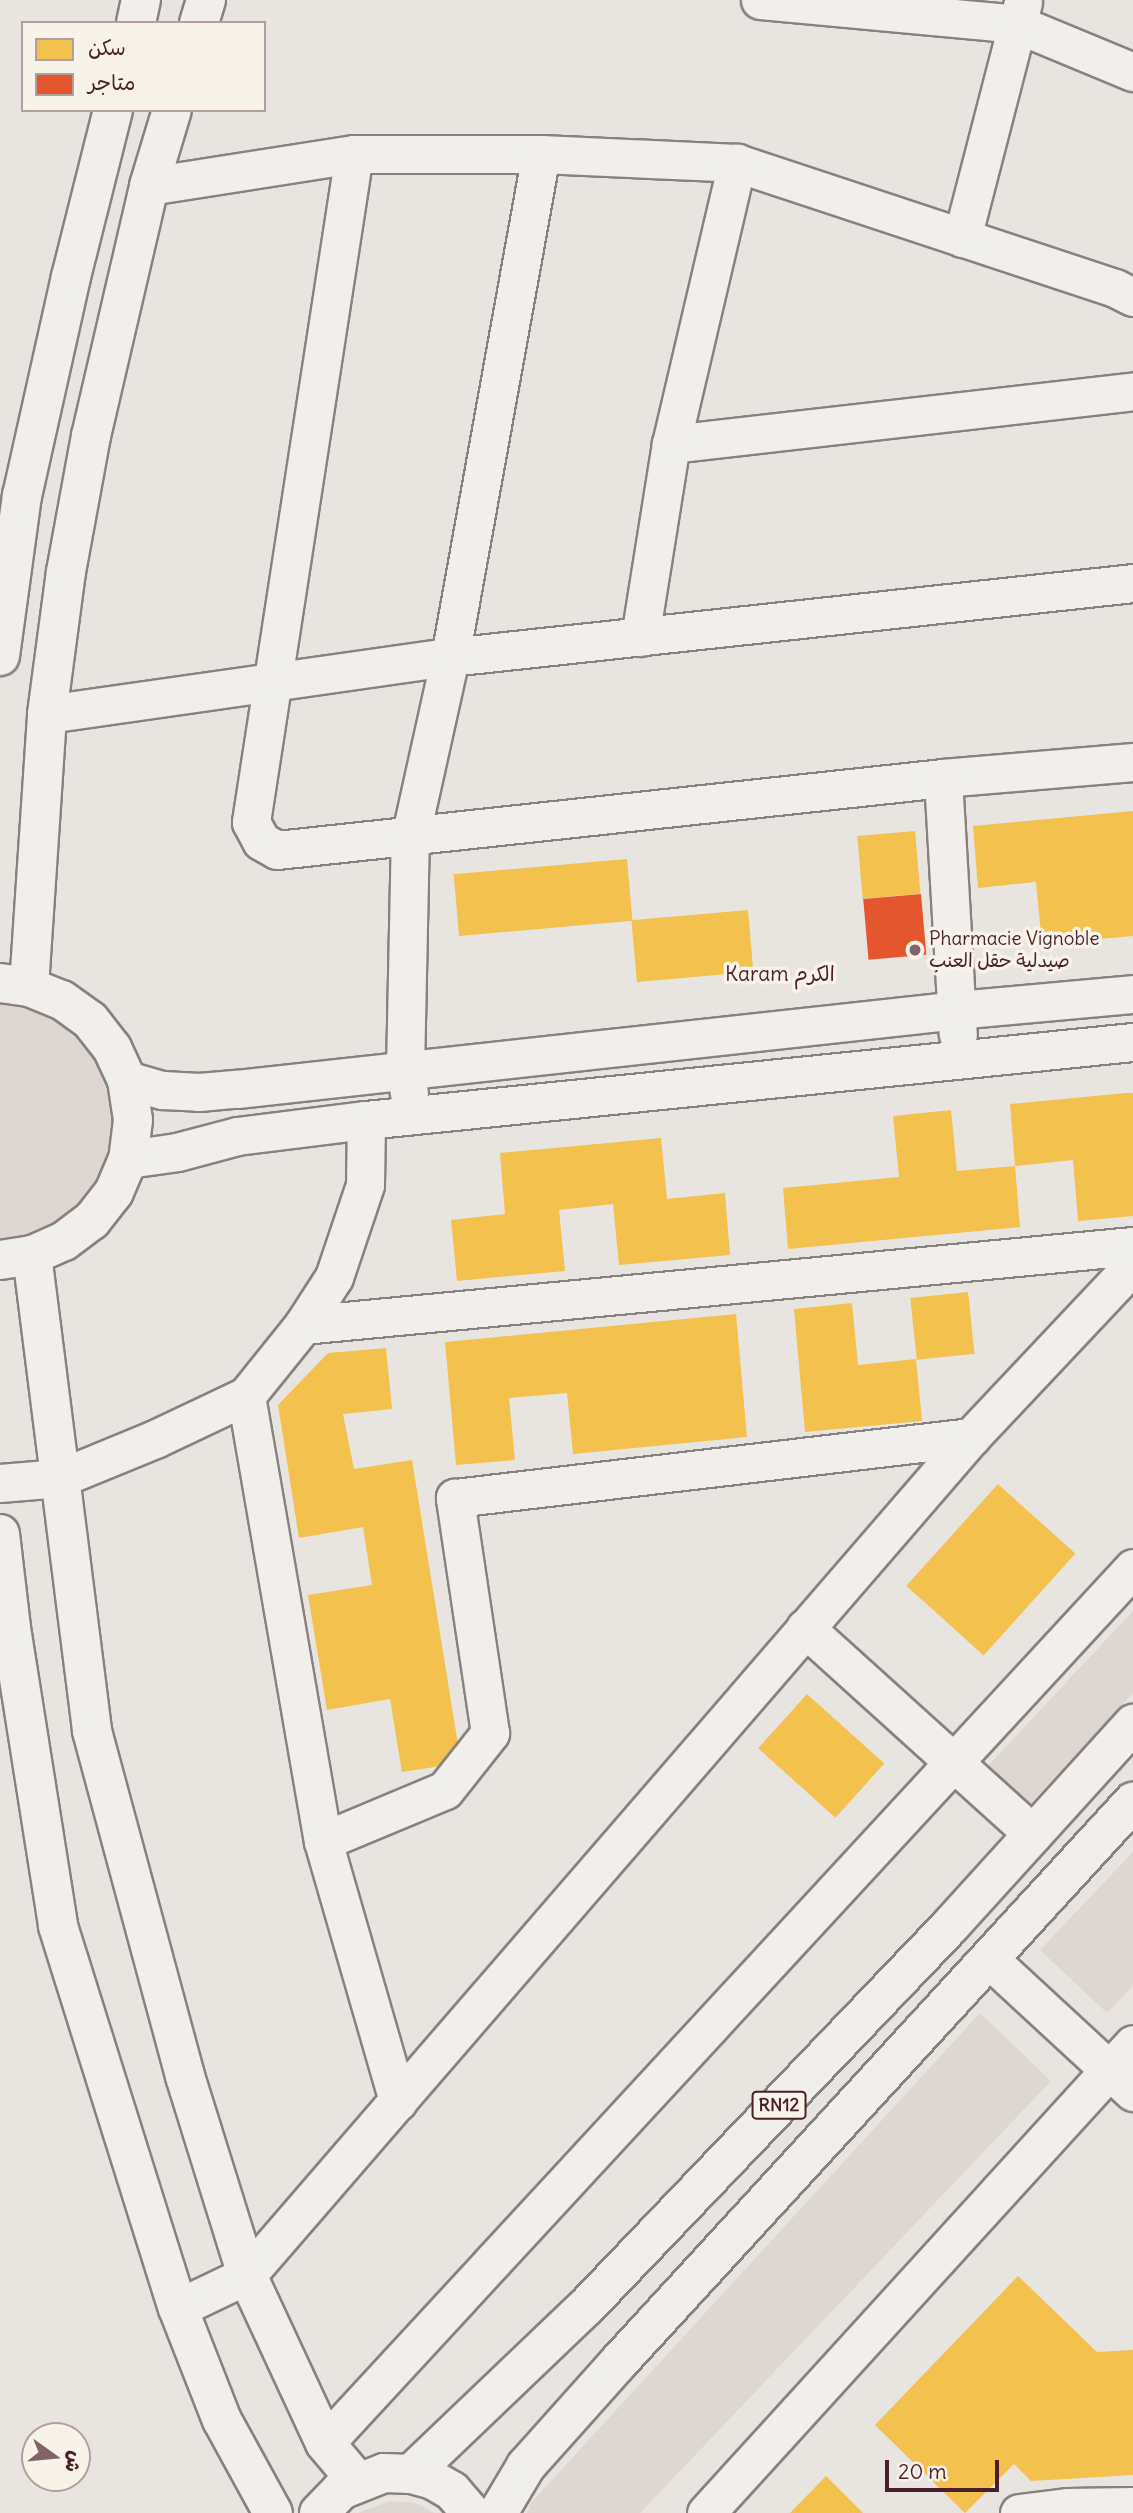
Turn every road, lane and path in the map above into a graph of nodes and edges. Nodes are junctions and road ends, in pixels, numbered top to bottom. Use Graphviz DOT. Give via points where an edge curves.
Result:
graph roads {
  1 [pos="141,0"];
  2 [pos="206,0"];
  3 [pos="760,0"];
  4 [pos="1020,12"];
  5 [pos="136,21"];
  6 [pos="200,21"];
  7 [pos="1133,72"];
  8 [pos="112,112"];
  9 [pos="172,112"];
  10 [pos="354,154"];
  11 [pos="541,154"];
  12 [pos="737,163"];
  13 [pos="149,186"];
  14 [pos="962,238"];
  15 [pos="1133,298"];
  16 [pos="1133,391"];
  17 [pos="671,444"];
  18 [pos="11,493"];
  19 [pos="1133,583"];
  20 [pos="640,637"];
  21 [pos="0,656"];
  22 [pos="450,657"];
  23 [pos="271,683"];
  24 [pos="47,714"];
  25 [pos="1133,762"];
  26 [pos="943,778"];
  27 [pos="410,838"];
  28 [pos="15,985"];
  29 [pos="1133,994"];
  30 [pos="957,1010"];
  31 [pos="1133,1042"];
  32 [pos="959,1062"];
  33 [pos="405,1070"];
  34 [pos="127,1080"];
  35 [pos="412,1117"];
  36 [pos="366,1120"];
  37 [pos="128,1159"];
  38 [pos="1133,1246"];
  39 [pos="16,1257"];
  40 [pos="1133,1265"];
  41 [pos="303,1325"];
  42 [pos="246,1396"];
  43 [pos="971,1437"];
  44 [pos="60,1478"];
  45 [pos="0,1483"];
  46 [pos="0,1534"];
  47 [pos="1133,1568"];
  48 [pos="806,1628"];
  49 [pos="1133,1724"];
  50 [pos="953,1763"];
  51 [pos="1133,1802"];
  52 [pos="1033,1834"];
  53 [pos="323,1841"];
  54 [pos="990,1960"];
  55 [pos="1125,2068"];
  56 [pos="398,2101"];
  57 [pos="247,2275"];
  58 [pos="178,2308"];
  59 [pos="325,2443"];
  60 [pos="411,2474"];
  61 [pos="358,2481"];
  62 [pos="1133,2506"];
  63 [pos="273,2513"];
  64 [pos="319,2513"];
  65 [pos="471,2513"];
  66 [pos="498,2513"];
  67 [pos="706,2513"];
  68 [pos="1019,2513"];
  1 -- 5 [label="main road"];
  2 -- 6 [label="main road"];
  3 -- 4 [label="street"];
  4 -- 7 [label="street"];
  4 -- 14 [label="street"];
  8 -- 18 [label="main road"];
  9 -- 13 [label="main road"];
  10 -- 11 [label="street"];
  10 -- 13 [label="street"];
  10 -- 23 [label="street"];
  11 -- 12 [label="street"];
  11 -- 22 [label="street"];
  12 -- 14 [label="street"];
  12 -- 17 [label="street"];
  13 -- 24 [label="main road" via="91,436"];
  14 -- 15 [label="street"];
  16 -- 17 [label="street"];
  17 -- 20 [label="street"];
  18 -- 21 [label="main road"];
  19 -- 20 [label="street"];
  20 -- 22 [label="street"];
  22 -- 23 [label="street"];
  22 -- 27 [label="street"];
  23 -- 24 [label="street"];
  23 -- 27 [label="street" via="251,822 261,841 277,850"];
  24 -- 28 [label="main road"];
  25 -- 26 [label="street"];
  26 -- 27 [label="street"];
  26 -- 30 [label="street"];
  27 -- 33 [label="street"];
  28 -- 34 [label="main road" via="62,1000 90,1020 112,1048"];
  29 -- 30 [label="street"];
  30 -- 32 [label="street"];
  30 -- 33 [label="street"];
  31 -- 32 [label="street"];
  32 -- 35 [label="street"];
  33 -- 34 [label="street" via="199,1092 163,1090"];
  33 -- 35 [label="street"];
  34 -- 37 [label="main road" via="133,1119"];
  35 -- 36 [label="street"];
  36 -- 37 [label="street" via="237,1136"];
  36 -- 41 [label="street" via="365,1185 334,1277"];
  37 -- 39 [label="main road" via="114,1192 92,1220 64,1241"];
  38 -- 41 [label="street"];
  39 -- 44 [label="main road"];
  40 -- 43 [label="street"];
  41 -- 42 [label="street"];
  42 -- 44 [label="street" via="155,1440"];
  42 -- 53 [label="street"];
  43 -- 48 [label="street"];
  43 -- 53 [label="street" via="456,1498 490,1733 445,1790"];
  44 -- 45 [label="street"];
  44 -- 57 [label="main road" via="92,1731 186,2076"];
  46 -- 58 [label="main road" via="58,1926"];
  47 -- 50 [label="street"];
  48 -- 50 [label="street"];
  48 -- 56 [label="street"];
  49 -- 52 [label="main road, RN12"];
  50 -- 52 [label="street"];
  50 -- 59 [label="street"];
  51 -- 54 [label="main road, RN12"];
  52 -- 60 [label="main road, RN12" via="587,2306"];
  53 -- 56 [label="street"];
  54 -- 55 [label="street"];
  54 -- 66 [label="main road, RN12" via="526,2466"];
  55 -- 67 [label="street"];
  56 -- 57 [label="street"];
  57 -- 58 [label="street"];
  57 -- 59 [label="main road"];
  58 -- 63 [label="main road" via="222,2420"];
  59 -- 61 [label="main road"];
  60 -- 61 [label="main road" via="384,2473"];
  60 -- 65 [label="main road" via="452,2491"];
  61 -- 64 [label="main road" via="341,2490"];
  62 -- 68 [label="street"];
}
